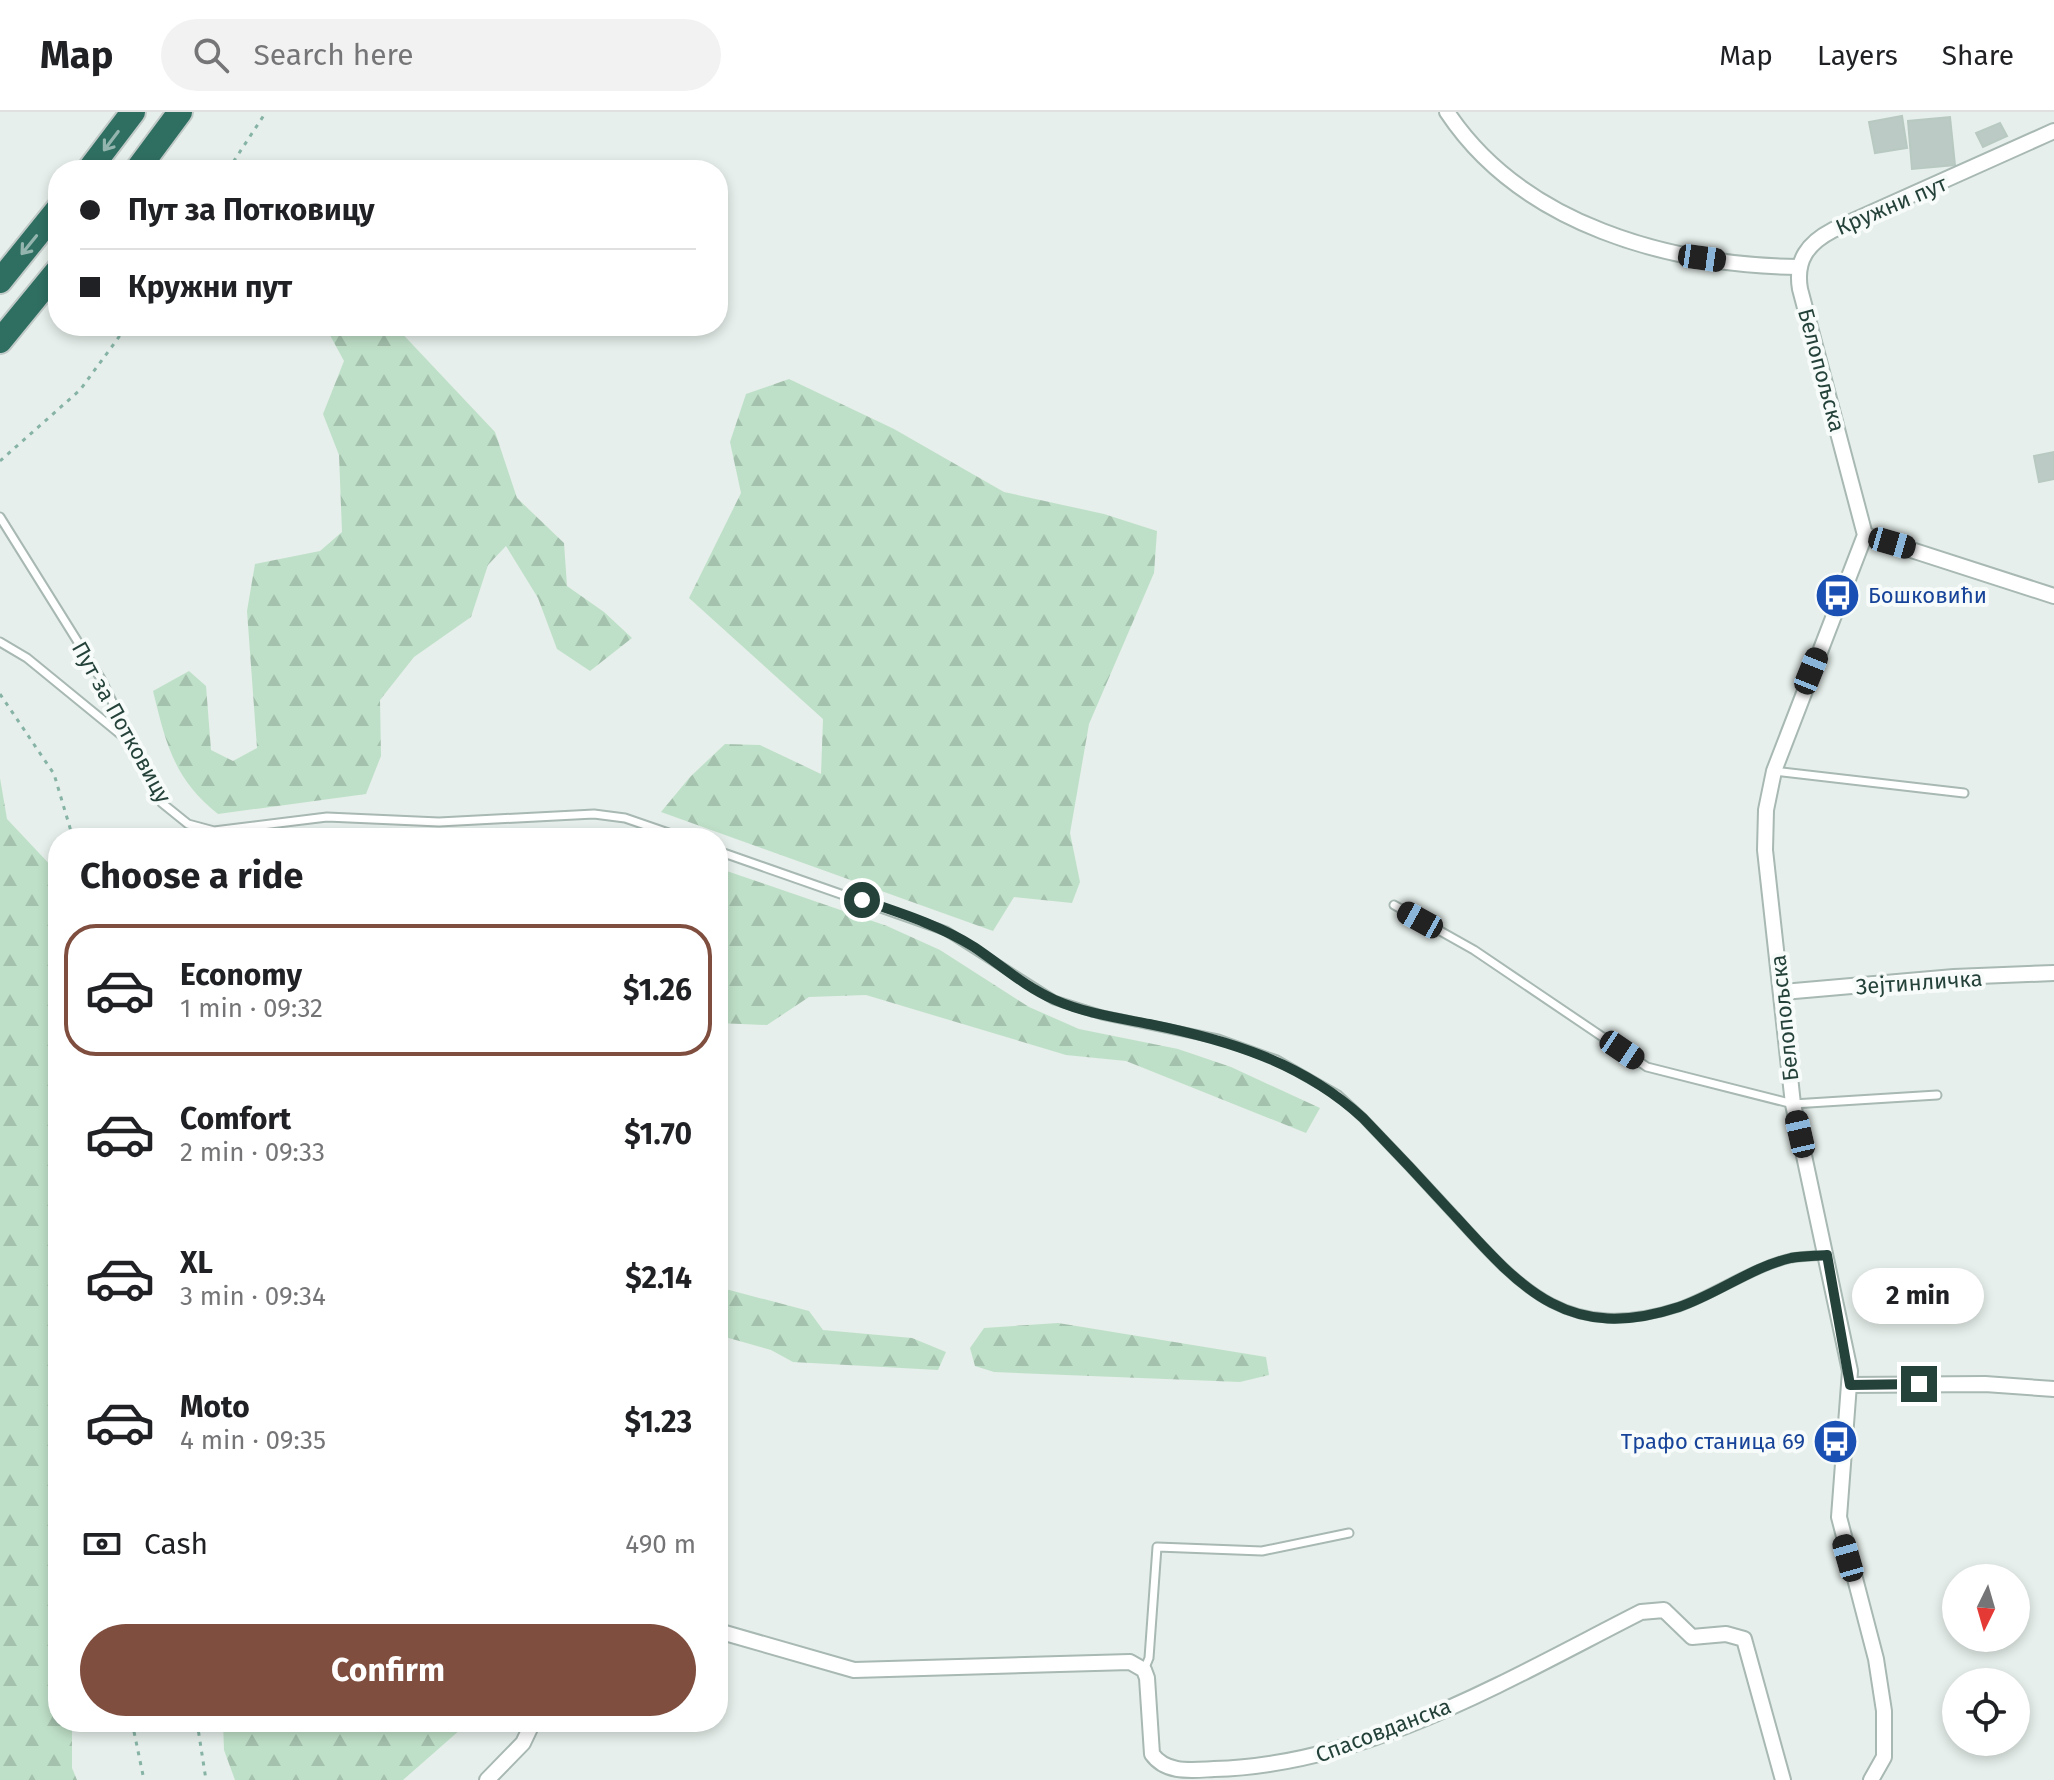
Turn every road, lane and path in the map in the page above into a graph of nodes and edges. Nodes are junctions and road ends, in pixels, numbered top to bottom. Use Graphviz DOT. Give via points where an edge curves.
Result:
graph roads {
  1 [pos="133,112"];
  2 [pos="180,112"];
  3 [pos="266,112"];
  4 [pos="1447,112"];
  5 [pos="2054,131"];
  6 [pos="97,160"];
  7 [pos="144,160"];
  8 [pos="235,160"];
  9 [pos="48,221"];
  10 [pos="1798,267"];
  11 [pos="0,281"];
  12 [pos="48,282"];
  13 [pos="120,336"];
  14 [pos="0,341"];
  15 [pos="0,461"];
  16 [pos="0,517"];
  17 [pos="1865,535"];
  18 [pos="2054,596"];
  19 [pos="0,642"];
  20 [pos="0,694"];
  21 [pos="133,745"];
  22 [pos="1774,771"];
  23 [pos="1964,793"];
  24 [pos="70,828"];
  25 [pos="203,828"];
  26 [pos="238,828"];
  27 [pos="654,828"];
  28 [pos="728,855"];
  29 [pos="1394,905"];
  30 [pos="2054,973"];
  31 [pos="1783,992"];
  32 [pos="1937,1095"];
  33 [pos="1793,1104"];
  34 [pos="1827,1255"];
  35 [pos="1850,1385"];
  36 [pos="2054,1389"];
  37 [pos="1349,1533"];
  38 [pos="728,1635"];
  39 [pos="1144,1670"];
  40 [pos="134,1732"];
  41 [pos="199,1732"];
  42 [pos="528,1732"];
  43 [pos="144,1780"];
  44 [pos="206,1780"];
  45 [pos="487,1780"];
  46 [pos="1783,1780"];
  47 [pos="1871,1780"];
  1 -- 6 [label="highway, one-way"];
  2 -- 7 [label="highway"];
  3 -- 8 [label="path"];
  4 -- 10 [label="street" via="1502,175 1589,225 1702,258"];
  5 -- 10 [label="street, Кружни пут" via="1833,230 1806,251"];
  9 -- 11 [label="highway, one-way"];
  10 -- 17 [label="street, Белопољска"];
  12 -- 14 [label="highway"];
  13 -- 15 [label="path" via="80,390"];
  16 -- 21 [label="lane, Пут за Потковицу" via="101,679"];
  17 -- 18 [label="street"];
  17 -- 22 [label="street, Белопољска"];
  19 -- 21 [label="lane"];
  20 -- 24 [label="path" via="54,774"];
  21 -- 25 [label="lane, Пут за Потковицу" via="162,803 188,824"];
  22 -- 23 [label="lane"];
  22 -- 31 [label="street, Белопољска" via="1765,850"];
  26 -- 27 [label="lane, Пут за Потковицу" via="327,817 439,822 594,814"];
  28 -- 34 [label="lane" via="946,931 1054,1000 1218,1039 1314,1080 1363,1118 1502,1269 1536,1295 1566,1309 1605,1319 1637,1318 1681,1306 1789,1259"];
  29 -- 33 [label="lane" via="1474,950 1647,1067"];
  30 -- 31 [label="street, Зејтинличка"];
  31 -- 33 [label="street, Белопољска"];
  32 -- 33 [label="lane"];
  33 -- 34 [label="street, Белопољска"];
  34 -- 35 [label="street, Белопољска"];
  35 -- 36 [label="street"];
  35 -- 47 [label="street, Белопољска" via="1839,1517 1882,1697 1885,1750"];
  37 -- 39 [label="lane" via="1262,1551 1157,1547"];
  38 -- 39 [label="street" via="854,1670 1122,1661"];
  39 -- 46 [label="street, Спасовданска" via="1151,1746 1161,1765 1196,1770 1280,1764 1392,1730 1641,1612 1664,1610 1692,1637 1726,1634 1744,1639"];
  40 -- 43 [label="path"];
  41 -- 44 [label="path"];
  42 -- 45 [label="street"];
}
